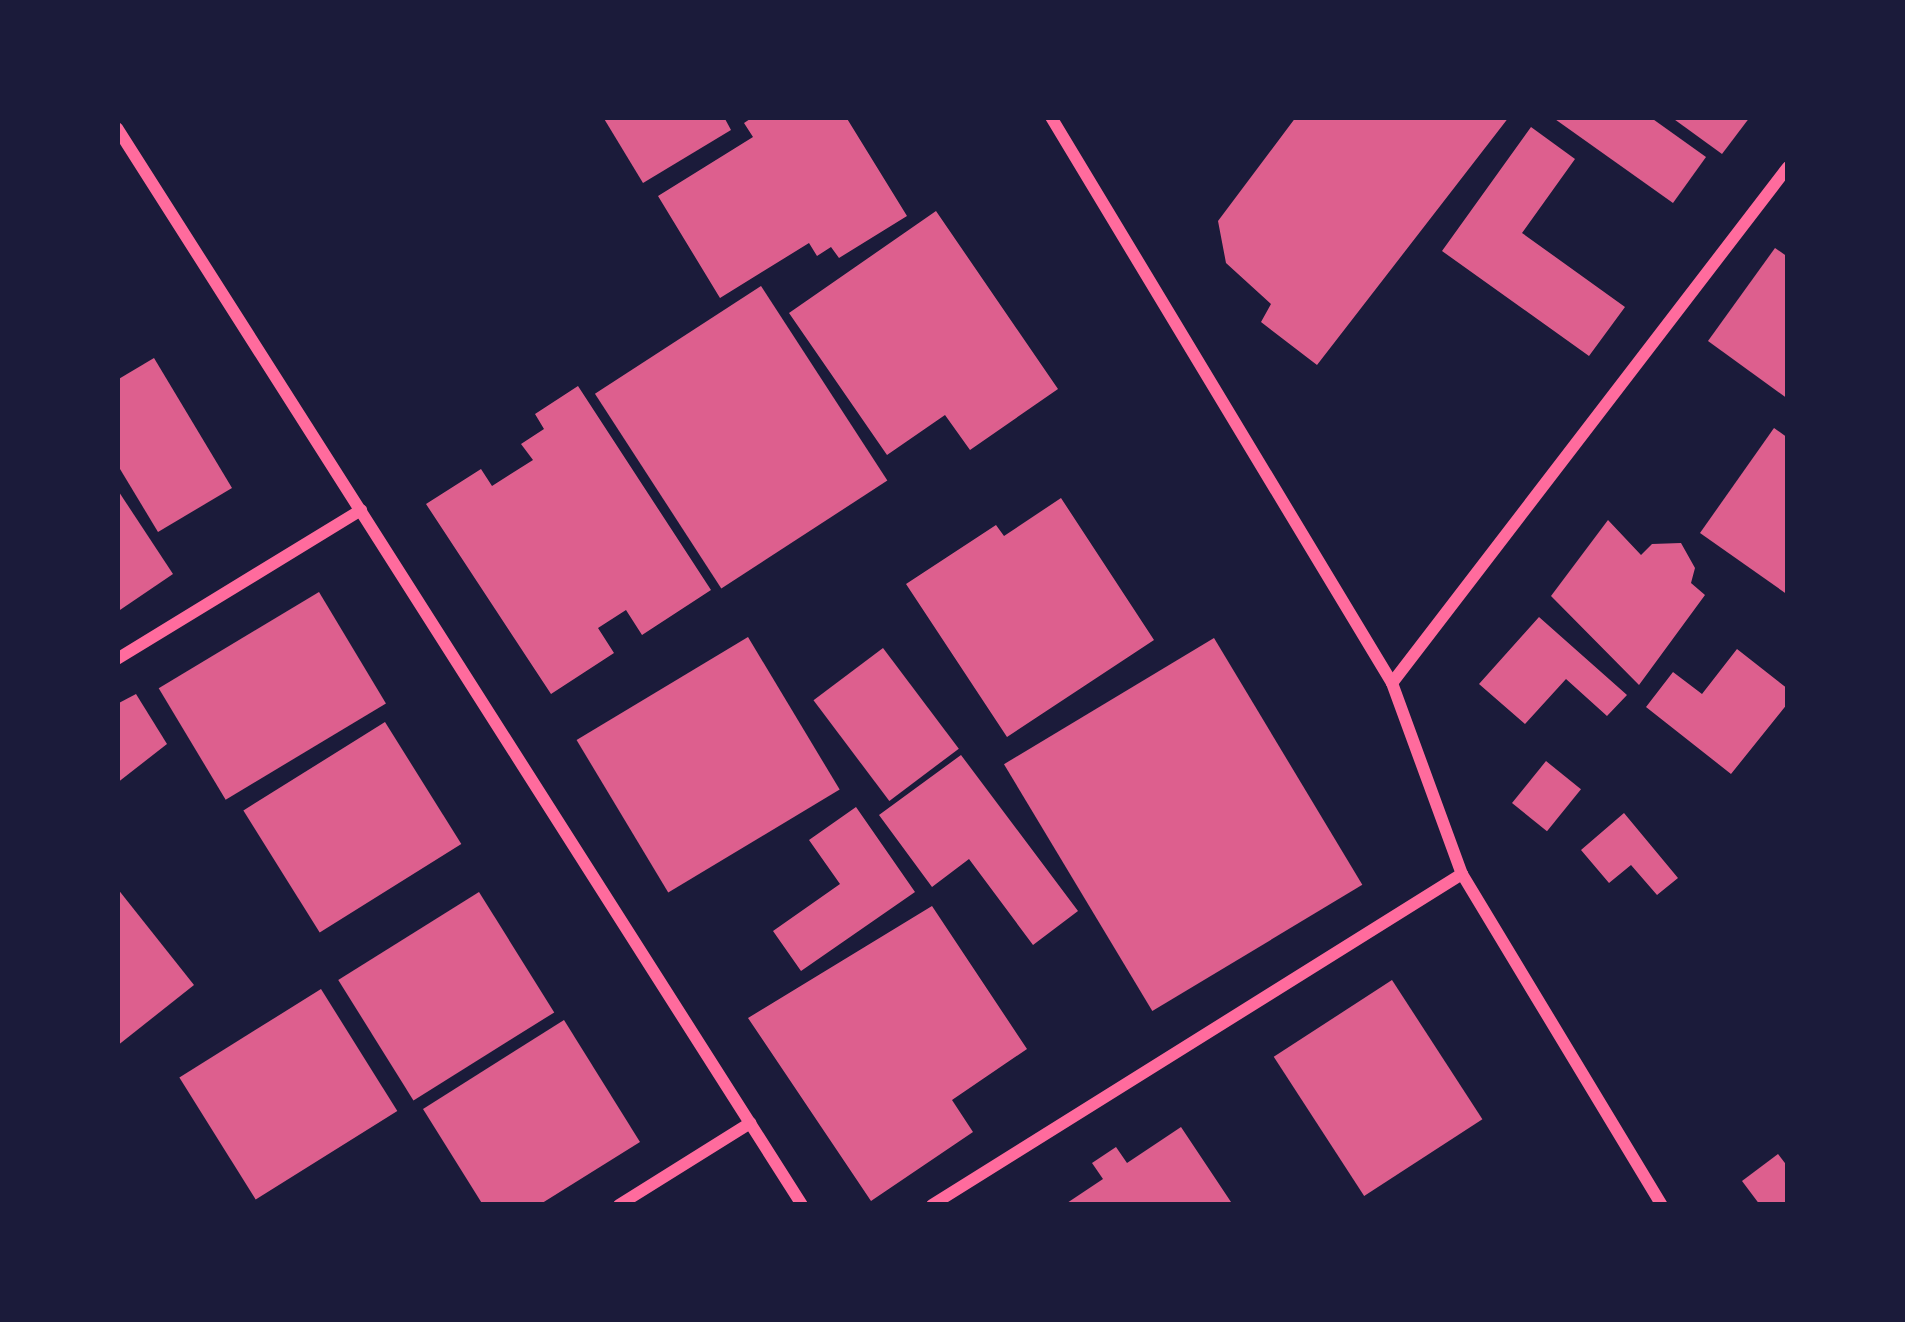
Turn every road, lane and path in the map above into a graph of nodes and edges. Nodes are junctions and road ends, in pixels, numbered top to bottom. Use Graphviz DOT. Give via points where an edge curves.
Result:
graph roads {
  1 [pos="1052,117"];
  2 [pos="117,128"];
  3 [pos="1788,166"];
  4 [pos="1774,184"];
  5 [pos="1788,195"];
  6 [pos="361,510"];
  7 [pos="117,659"];
  8 [pos="1392,683"];
  9 [pos="1462,874"];
  10 [pos="750,1123"];
  11 [pos="619,1205"];
  12 [pos="802,1205"];
  13 [pos="932,1205"];
  14 [pos="1662,1205"];
  1 -- 8 [label="street"];
  2 -- 6 [label="street"];
  3 -- 4 [label="street"];
  4 -- 5 [label="street"];
  4 -- 8 [label="street"];
  6 -- 7 [label="street"];
  6 -- 10 [label="street"];
  8 -- 9 [label="street"];
  9 -- 13 [label="street"];
  9 -- 14 [label="street"];
  10 -- 11 [label="street"];
  10 -- 12 [label="street"];
}
